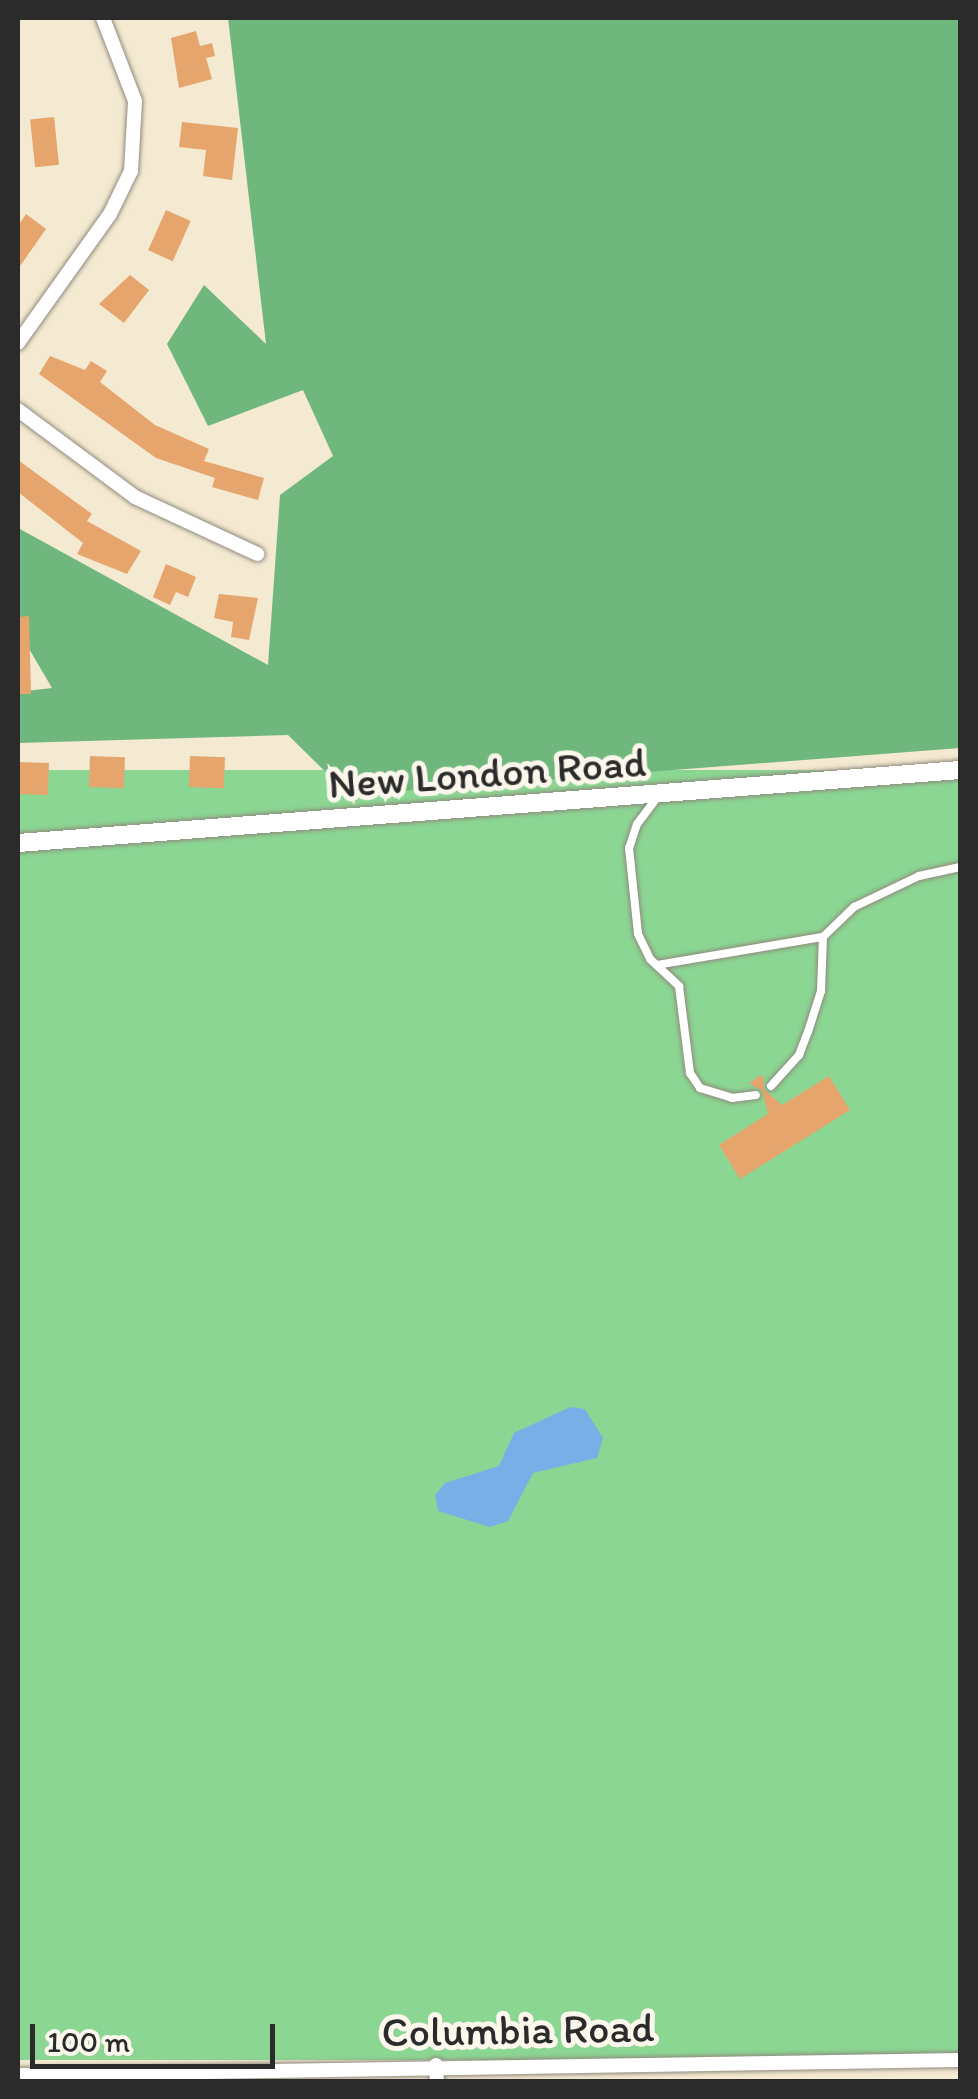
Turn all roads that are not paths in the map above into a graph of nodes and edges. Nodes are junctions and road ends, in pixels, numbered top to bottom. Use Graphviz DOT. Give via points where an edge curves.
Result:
graph roads {
  1 [pos="102,18"];
  2 [pos="18,343"];
  3 [pos="18,410"];
  4 [pos="257,554"];
  5 [pos="953,771"];
  6 [pos="659,796"];
  7 [pos="18,843"];
  8 [pos="960,867"];
  9 [pos="823,937"];
  10 [pos="657,965"];
  11 [pos="770,1086"];
  12 [pos="756,1095"];
  13 [pos="960,2060"];
  14 [pos="436,2065"];
  15 [pos="18,2075"];
  16 [pos="438,2082"];
  1 -- 2 [label="street" via="134,101 138,136 130,172 110,214"];
  3 -- 4 [label="street" via="135,497"];
  5 -- 6 [label="street, New London Road"];
  6 -- 7 [label="street, New London Road"];
  6 -- 10 [label="lane" via="636,824 629,848 638,934"];
  8 -- 9 [label="lane" via="919,876 854,908"];
  9 -- 10 [label="lane"];
  9 -- 11 [label="lane" via="821,991 808,1032 799,1055"];
  10 -- 12 [label="lane" via="679,986 690,1073 700,1088 732,1098"];
  13 -- 14 [label="street, Columbia Road"];
  14 -- 15 [label="street, Columbia Road"];
  14 -- 16 [label="street"];
}
